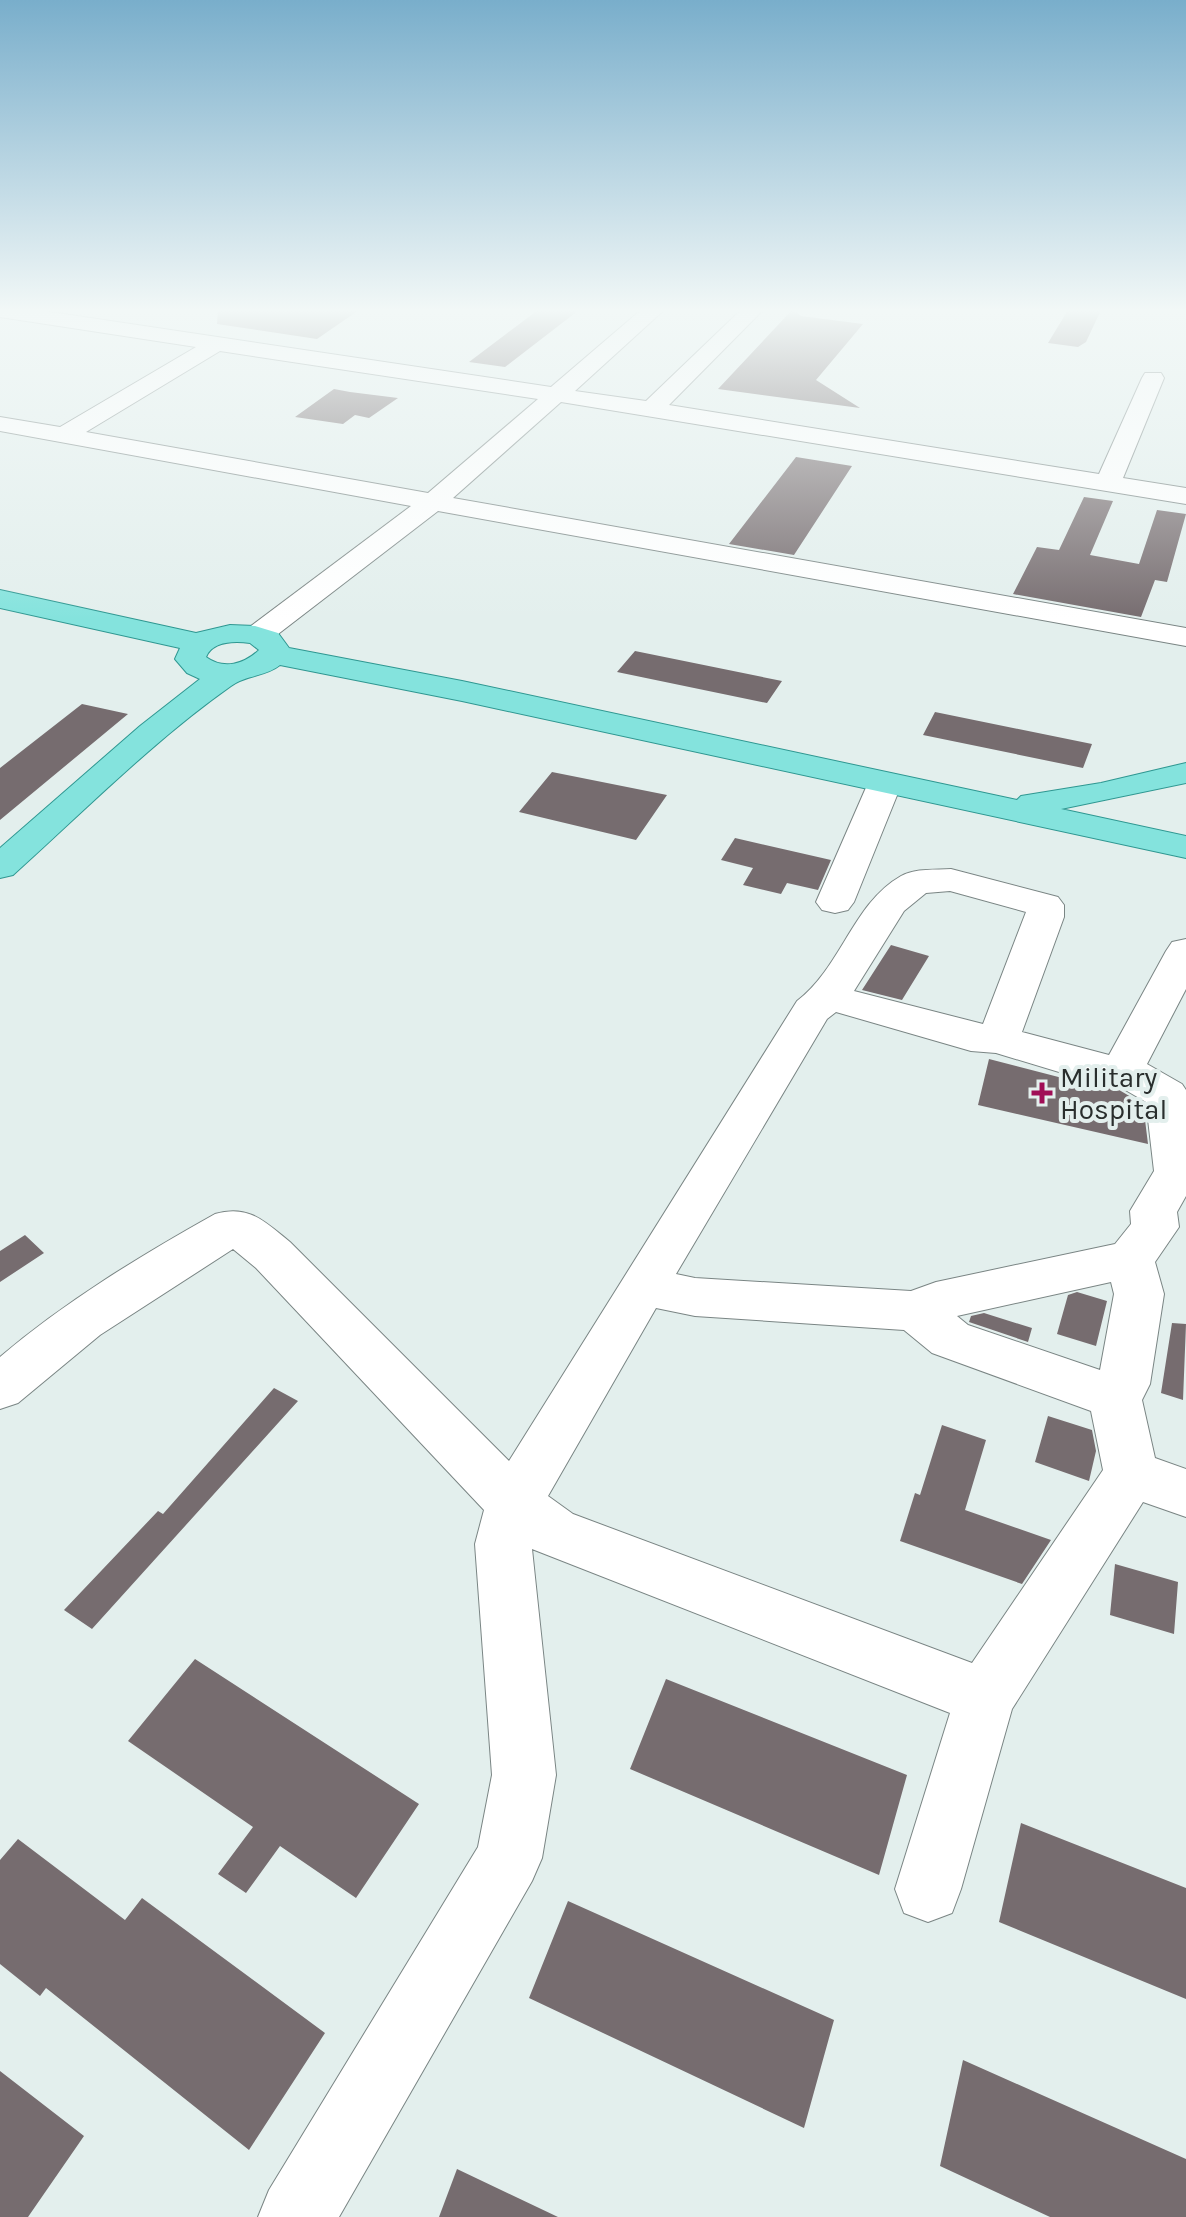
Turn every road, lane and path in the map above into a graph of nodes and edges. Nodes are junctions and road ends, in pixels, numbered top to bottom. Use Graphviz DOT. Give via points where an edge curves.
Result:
graph roads {
  1 [pos="100,413"];
  2 [pos="537,413"];
  3 [pos="679,413"];
  4 [pos="1138,413"];
  5 [pos="0,424"];
  6 [pos="64,435"];
  7 [pos="1108,483"];
  8 [pos="1186,496"];
  9 [pos="435,500"];
  10 [pos="0,599"];
  11 [pos="1186,637"];
  12 [pos="266,644"];
  13 [pos="209,662"];
  14 [pos="1186,773"];
  15 [pos="885,783"];
  16 [pos="1186,798"];
  17 [pos="1003,808"];
  18 [pos="1114,831"];
  19 [pos="0,841"];
  20 [pos="1186,847"];
  21 [pos="0,867"];
  22 [pos="835,902"];
  23 [pos="1186,951"];
  24 [pos="829,997"];
  25 [pos="998,1039"];
  26 [pos="1123,1069"];
  27 [pos="1182,1175"];
  28 [pos="1157,1241"];
  29 [pos="643,1286"];
  30 [pos="916,1311"];
  31 [pos="0,1388"];
  32 [pos="1115,1397"];
  33 [pos="1131,1474"];
  34 [pos="1186,1493"];
  35 [pos="514,1503"];
  36 [pos="985,1697"];
  37 [pos="928,1889"];
  38 [pos="296,2217"];
  1 -- 6 [label="street"];
  2 -- 9 [label="street"];
  3 -- 7 [label="street"];
  4 -- 7 [label="street"];
  5 -- 6 [label="street"];
  6 -- 9 [label="street"];
  7 -- 8 [label="street"];
  9 -- 11 [label="street"];
  9 -- 12 [label="street"];
  10 -- 13 [label="main road"];
  12 -- 13 [label="main road" via="232,633"];
  12 -- 15 [label="main road"];
  13 -- 19 [label="main road"];
  13 -- 21 [label="main road" via="152,733"];
  14 -- 17 [label="main road"];
  15 -- 17 [label="main road"];
  15 -- 22 [label="street"];
  16 -- 18 [label="main road"];
  17 -- 18 [label="main road"];
  18 -- 20 [label="main road"];
  23 -- 26 [label="street"];
  24 -- 25 [label="street" via="971,1037"];
  24 -- 25 [label="street" via="890,904 916,883 951,880 1045,905"];
  24 -- 29 [label="street" via="812,1010"];
  25 -- 26 [label="street" via="1102,1070"];
  26 -- 27 [label="street" via="1167,1095"];
  27 -- 28 [label="street" via="1153,1211"];
  28 -- 30 [label="street" via="936,1301"];
  28 -- 32 [label="street" via="1139,1294 1124,1384"];
  29 -- 30 [label="street" via="695,1297"];
  29 -- 35 [label="street"];
  30 -- 32 [label="street" via="950,1339"];
  31 -- 35 [label="street" via="41,1351 117,1297 232,1227 241,1229 273,1255"];
  32 -- 33 [label="street"];
  33 -- 34 [label="street"];
  33 -- 36 [label="street"];
  35 -- 36 [label="street" via="553,1532"];
  35 -- 38 [label="street" via="503,1544 524,1775 509,1858"];
  36 -- 37 [label="street"];
}
